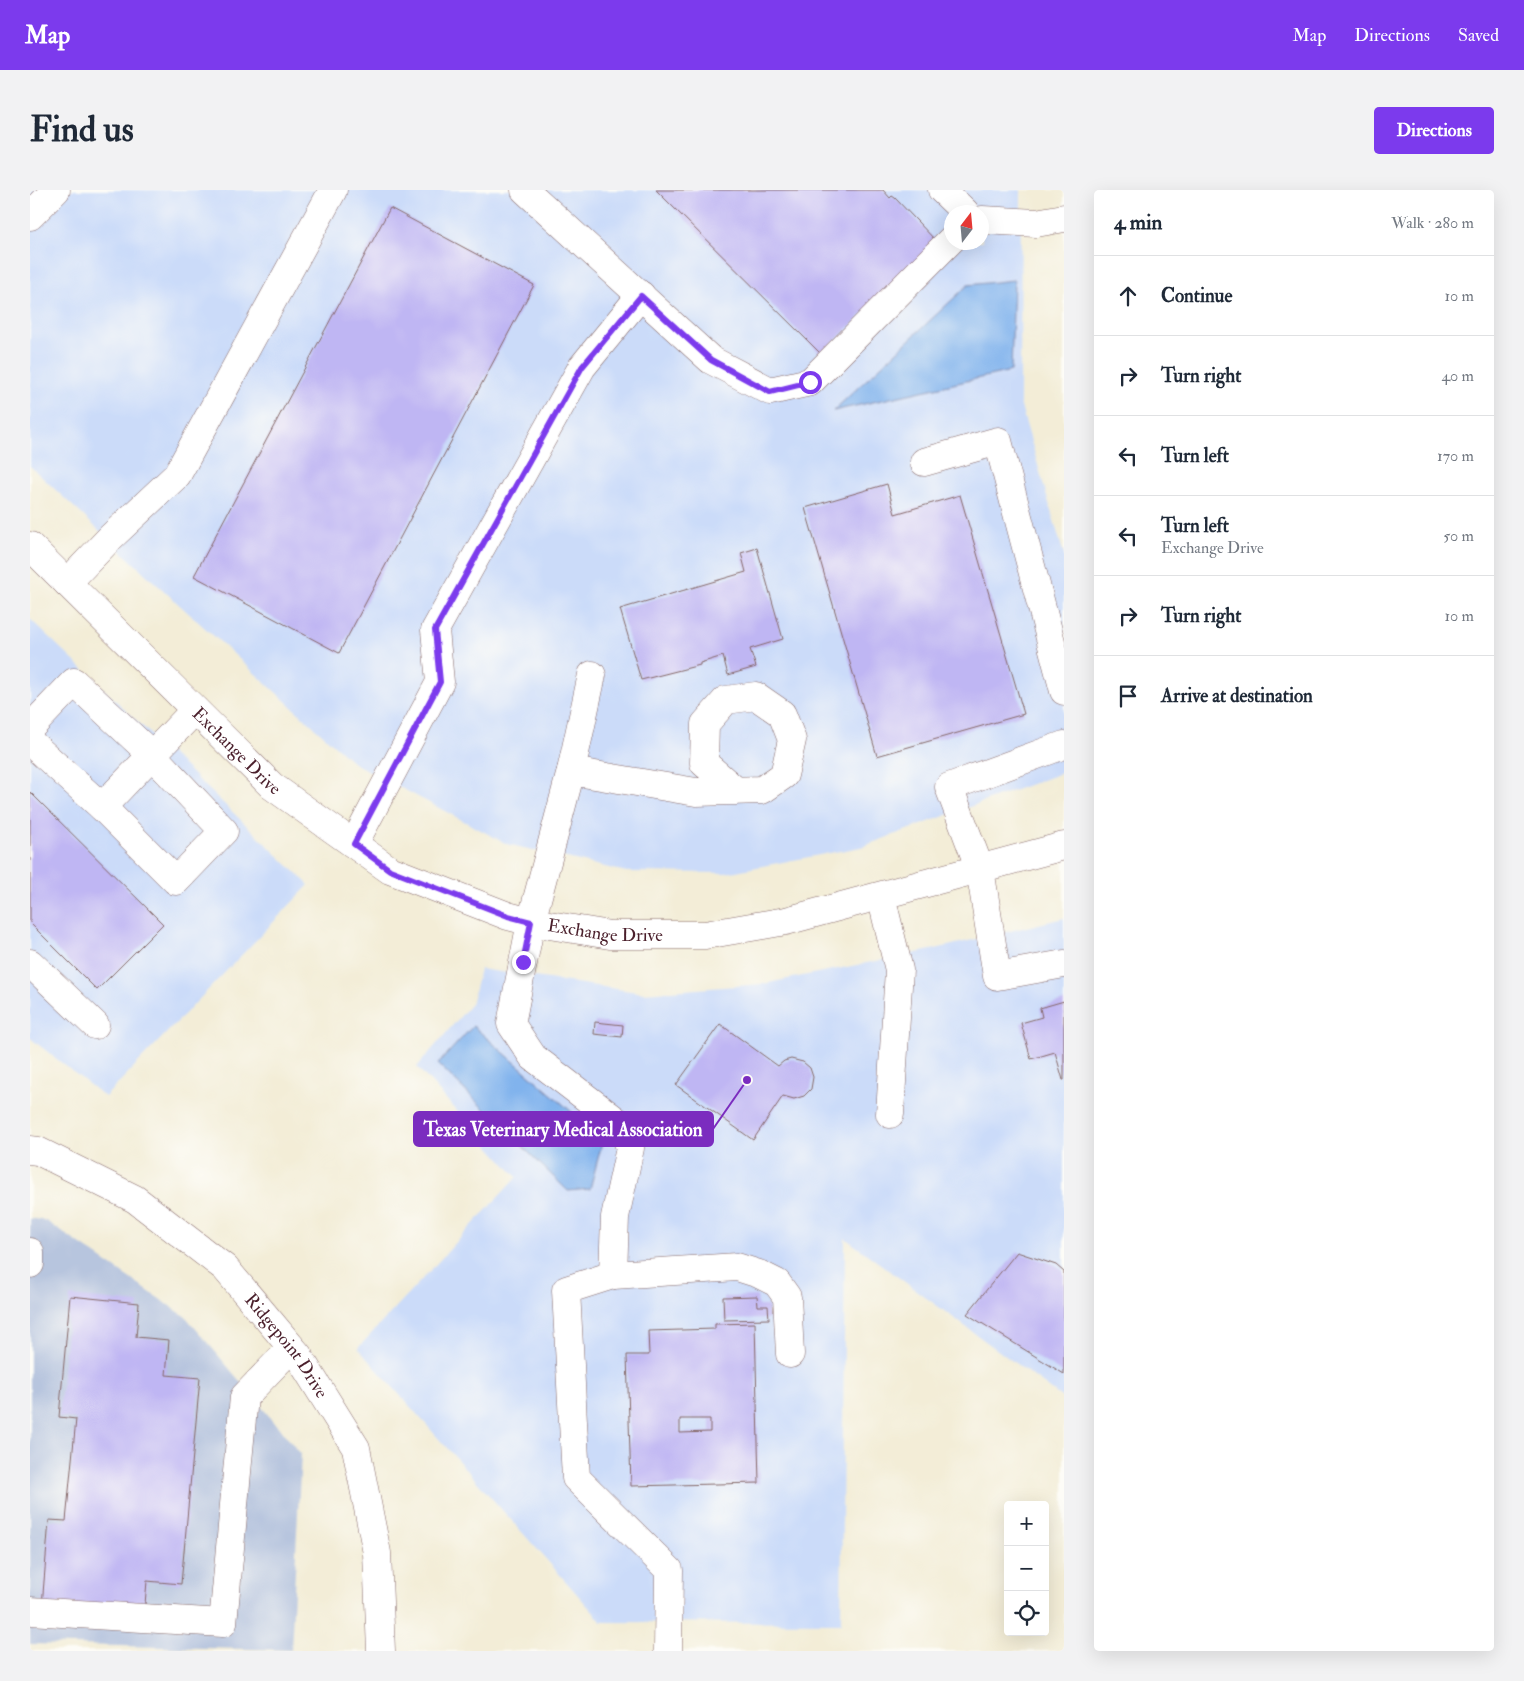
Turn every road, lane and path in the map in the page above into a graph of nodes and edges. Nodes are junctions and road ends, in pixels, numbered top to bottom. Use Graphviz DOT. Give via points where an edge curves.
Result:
graph roads {
  1 [pos="56,190"];
  2 [pos="333,190"];
  3 [pos="526,190"];
  4 [pos="942,190"];
  5 [pos="958,205"];
  6 [pos="30,216"];
  7 [pos="1064,218"];
  8 [pos="989,220"];
  9 [pos="944,247"];
  10 [pos="641,296"];
  11 [pos="924,462"];
  12 [pos="30,546"];
  13 [pos="67,583"];
  14 [pos="592,675"];
  15 [pos="1064,691"];
  16 [pos="195,710"];
  17 [pos="36,711"];
  18 [pos="30,742"];
  19 [pos="1064,745"];
  20 [pos="152,755"];
  21 [pos="571,771"];
  22 [pos="736,791"];
  23 [pos="102,807"];
  24 [pos="354,844"];
  25 [pos="1064,846"];
  26 [pos="980,869"];
  27 [pos="881,896"];
  28 [pos="531,922"];
  29 [pos="30,963"];
  30 [pos="1064,964"];
  31 [pos="95,1025"];
  32 [pos="890,1114"];
  33 [pos="30,1150"];
  34 [pos="30,1252"];
  35 [pos="30,1264"];
  36 [pos="614,1275"];
  37 [pos="292,1348"];
  38 [pos="790,1354"];
  39 [pos="30,1611"];
  40 [pos="381,1651"];
  41 [pos="668,1651"];
  1 -- 6 [label="street"];
  2 -- 13 [label="street" via="177,475"];
  3 -- 10 [label="street"];
  4 -- 5 [label="street"];
  7 -- 8 [label="street" via="1036,223"];
  9 -- 10 [label="street" via="810,382 770,392 711,360"];
  10 -- 24 [label="street" via="582,367 435,630 440,682"];
  11 -- 15 [label="street" via="998,441"];
  12 -- 13 [label="street, Exchange Drive"];
  13 -- 16 [label="street, Exchange Drive"];
  14 -- 21 [label="street"];
  16 -- 20 [label="street"];
  16 -- 24 [label="street, Exchange Drive" via="272,786"];
  17 -- 20 [label="street" via="74,682"];
  18 -- 23 [label="street"];
  19 -- 26 [label="street" via="949,787"];
  20 -- 23 [label="street"];
  20 -- 23 [label="street" via="224,831 176,882"];
  21 -- 22 [label="street" via="696,792"];
  21 -- 28 [label="street"];
  24 -- 28 [label="street, Exchange Drive" via="390,870"];
  25 -- 26 [label="street, Exchange Drive"];
  26 -- 27 [label="street, Exchange Drive"];
  26 -- 30 [label="street" via="998,976"];
  27 -- 28 [label="street, Exchange Drive" via="786,922 704,935 610,935"];
  27 -- 32 [label="street" via="899,970"];
  28 -- 36 [label="street" via="511,1024 533,1057 623,1126 630,1148 615,1217"];
  29 -- 31 [label="street"];
  33 -- 37 [label="street, Ridgepoint Drive" via="135,1199 225,1268"];
  34 -- 35 [label="street"];
  36 -- 38 [label="street" via="737,1267 759,1274 777,1283 787,1297"];
  36 -- 41 [label="street" via="566,1290 576,1478 669,1570"];
  37 -- 39 [label="street" via="244,1397 224,1623"];
  37 -- 40 [label="street, Ridgepoint Drive" via="356,1448 378,1553"];
}
